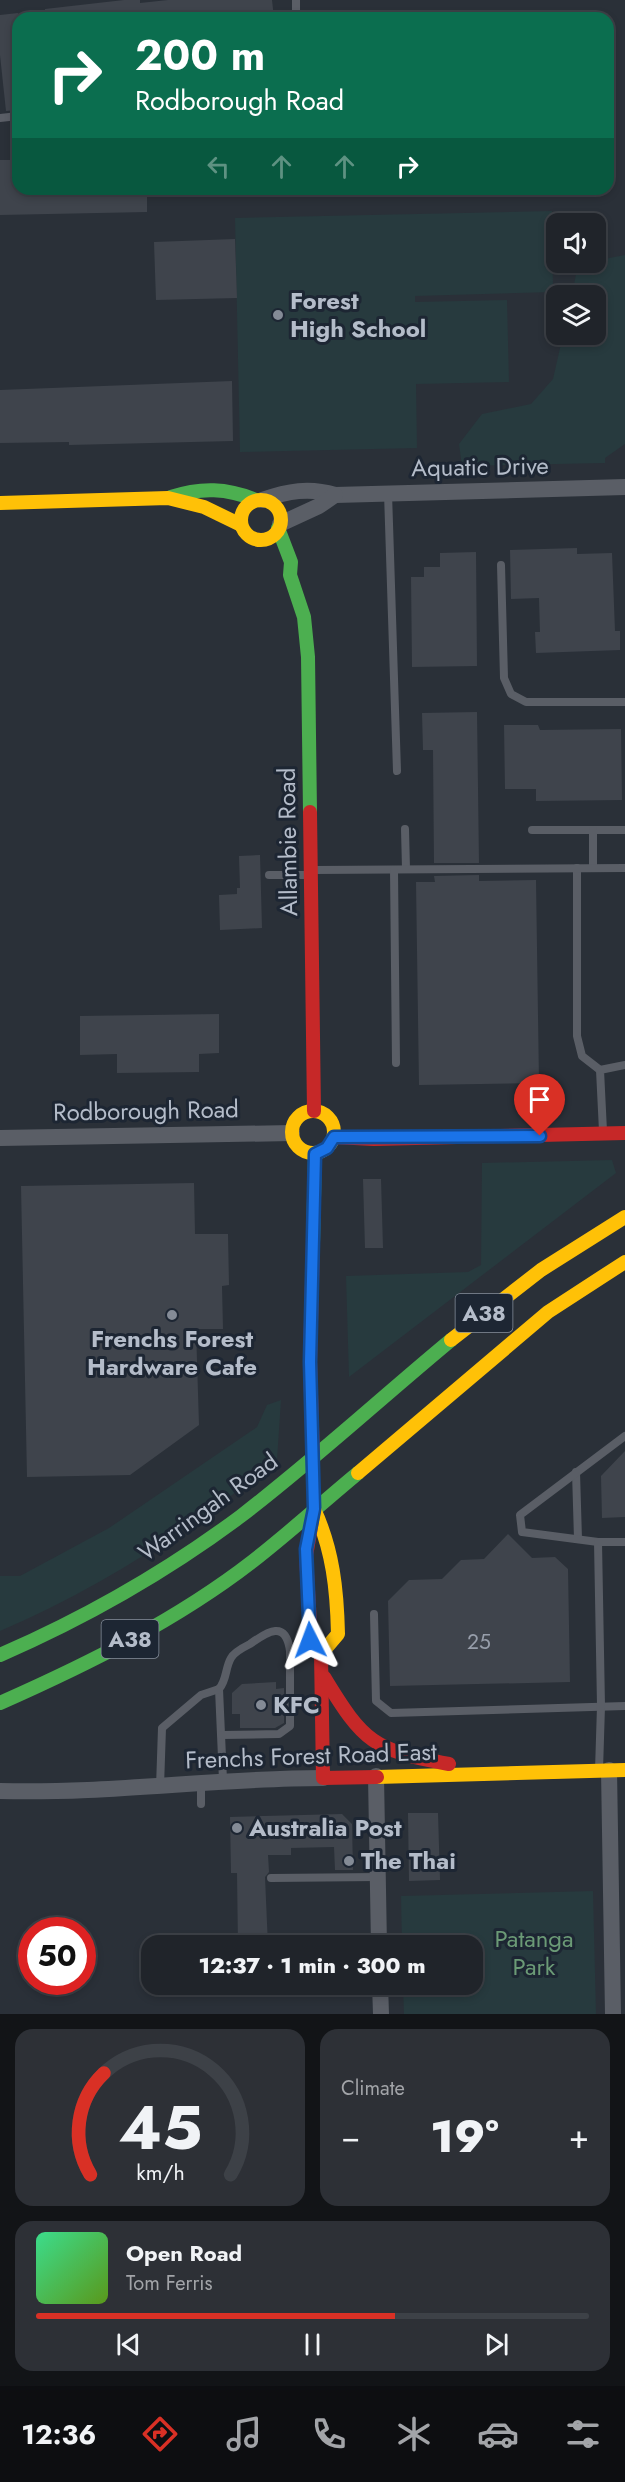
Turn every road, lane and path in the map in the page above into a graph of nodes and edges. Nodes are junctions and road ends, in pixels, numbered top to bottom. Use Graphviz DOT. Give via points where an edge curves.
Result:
graph roads {
  1 [pos="625,488"];
  2 [pos="388,493"];
  3 [pos="336,495"];
  4 [pos="168,498"];
  5 [pos="259,500"];
  6 [pos="0,502"];
  7 [pos="242,525"];
  8 [pos="279,526"];
  9 [pos="267,549"];
  10 [pos="501,565"];
  11 [pos="290,575"];
  12 [pos="625,702"];
  13 [pos="397,771"];
  14 [pos="405,829"];
  15 [pos="532,830"];
  16 [pos="593,830"];
  17 [pos="625,830"];
  18 [pos="625,867"];
  19 [pos="577,868"];
  20 [pos="593,868"];
  21 [pos="406,869"];
  22 [pos="394,870"];
  23 [pos="310,873"];
  24 [pos="269,874"];
  25 [pos="396,1063"];
  26 [pos="625,1065"];
  27 [pos="600,1070"];
  28 [pos="314,1111"];
  29 [pos="292,1133"];
  30 [pos="625,1133"];
  31 [pos="603,1134"];
  32 [pos="334,1137"];
  33 [pos="0,1138"];
  34 [pos="315,1154"];
  35 [pos="625,1217"];
  36 [pos="625,1262"];
  37 [pos="625,1436"];
  38 [pos="313,1458"];
  39 [pos="576,1472"];
  40 [pos="314,1509"];
  41 [pos="578,1539"];
  42 [pos="598,1542"];
  43 [pos="625,1542"];
  44 [pos="374,1614"];
  45 [pos="321,1654"];
  46 [pos="0,1655"];
  47 [pos="322,1675"];
  48 [pos="221,1687"];
  49 [pos="0,1703"];
  50 [pos="601,1706"];
  51 [pos="625,1706"];
  52 [pos="222,1735"];
  53 [pos="611,1770"];
  54 [pos="505,1772"];
  55 [pos="376,1776"];
  56 [pos="323,1778"];
  57 [pos="223,1780"];
  58 [pos="201,1783"];
  59 [pos="160,1787"];
  60 [pos="0,1791"];
  61 [pos="201,1804"];
  62 [pos="378,1877"];
  63 [pos="272,1878"];
  64 [pos="379,1935"];
  65 [pos="380,1995"];
  66 [pos="381,2014"];
  67 [pos="613,2014"];
  1 -- 2 [label="street, Aquatic Drive"];
  2 -- 3 [label="street, Aquatic Drive"];
  2 -- 13 [label="lane"];
  3 -- 5 [label="street, Aquatic Drive" via="314,489"];
  3 -- 8 [label="street, Aquatic Drive"];
  4 -- 5 [label="main road" via="189,490 210,489"];
  4 -- 6 [label="main road"];
  4 -- 7 [label="main road" via="204,507"];
  5 -- 7 [label="main road" via="245,507"];
  5 -- 8 [label="main road, Allambie Road" via="277,509"];
  7 -- 9 [label="main road, Allambie Road" via="248,535"];
  8 -- 9 [label="main road"];
  8 -- 11 [label="main road, Allambie Road" via="291,562"];
  9 -- 11 [label="main road, Allambie Road"];
  10 -- 12 [label="lane" via="504,678 511,694 526,702"];
  11 -- 23 [label="main road, Allambie Road" via="302,610 308,657"];
  14 -- 21 [label="lane"];
  15 -- 16 [label="lane"];
  16 -- 17 [label="lane"];
  16 -- 20 [label="lane"];
  18 -- 20 [label="lane"];
  19 -- 20 [label="lane"];
  19 -- 21 [label="lane"];
  19 -- 27 [label="lane" via="577,1036 582,1056"];
  21 -- 22 [label="lane"];
  22 -- 23 [label="lane"];
  22 -- 25 [label="lane"];
  23 -- 24 [label="lane"];
  23 -- 28 [label="main road, Allambie Road"];
  26 -- 27 [label="lane"];
  27 -- 31 [label="lane"];
  28 -- 29 [label="main road" via="301,1116"];
  28 -- 32 [label="main road" via="330,1119"];
  29 -- 33 [label="street, Rodborough Road"];
  29 -- 34 [label="main road" via="302,1150"];
  30 -- 31 [label="main road"];
  31 -- 32 [label="main road"];
  32 -- 34 [label="main road" via="327,1148"];
  34 -- 38 [label="main road" via="310,1362"];
  35 -- 38 [label="main road, Warringah Road / A38" via="528,1278"];
  36 -- 40 [label="main road, A38" via="548,1312"];
  37 -- 39 [label="lane"];
  38 -- 40 [label="main road"];
  38 -- 46 [label="main road, Warringah Road / A38" via="229,1524 151,1576"];
  39 -- 41 [label="lane"];
  39 -- 41 [label="lane" via="520,1515 522,1532"];
  40 -- 45 [label="main road" via="306,1549 310,1640"];
  40 -- 45 [label="main road" via="333,1556 337,1598 338,1635"];
  40 -- 49 [label="main road, A38" via="253,1561 187,1606 56,1678"];
  41 -- 42 [label="lane"];
  42 -- 43 [label="lane"];
  42 -- 50 [label="lane"];
  44 -- 50 [label="lane" via="376,1701 391,1713"];
  45 -- 47 [label="main road"];
  47 -- 54 [label="main road" via="348,1718 375,1745 410,1757"];
  47 -- 56 [label="main road"];
  48 -- 52 [label="lane"];
  48 -- 52 [label="lane" via="231,1657 266,1632 276,1630 284,1634 290,1651 290,1726 279,1734"];
  48 -- 59 [label="lane" via="201,1695 162,1728"];
  50 -- 51 [label="lane"];
  50 -- 53 [label="lane"];
  52 -- 57 [label="lane"];
  53 -- 54 [label="main road, Frenchs Forest Road East"];
  53 -- 67 [label="street"];
  54 -- 55 [label="main road, Frenchs Forest Road East"];
  55 -- 56 [label="main road, Frenchs Forest Road East"];
  55 -- 62 [label="street"];
  56 -- 57 [label="street, Frenchs Forest Road East"];
  57 -- 58 [label="street, Frenchs Forest Road East"];
  58 -- 59 [label="street, Frenchs Forest Road East"];
  58 -- 61 [label="lane"];
  59 -- 60 [label="street, Frenchs Forest Road East"];
  62 -- 63 [label="lane"];
  62 -- 64 [label="street"];
  65 -- 66 [label="street"];
}
